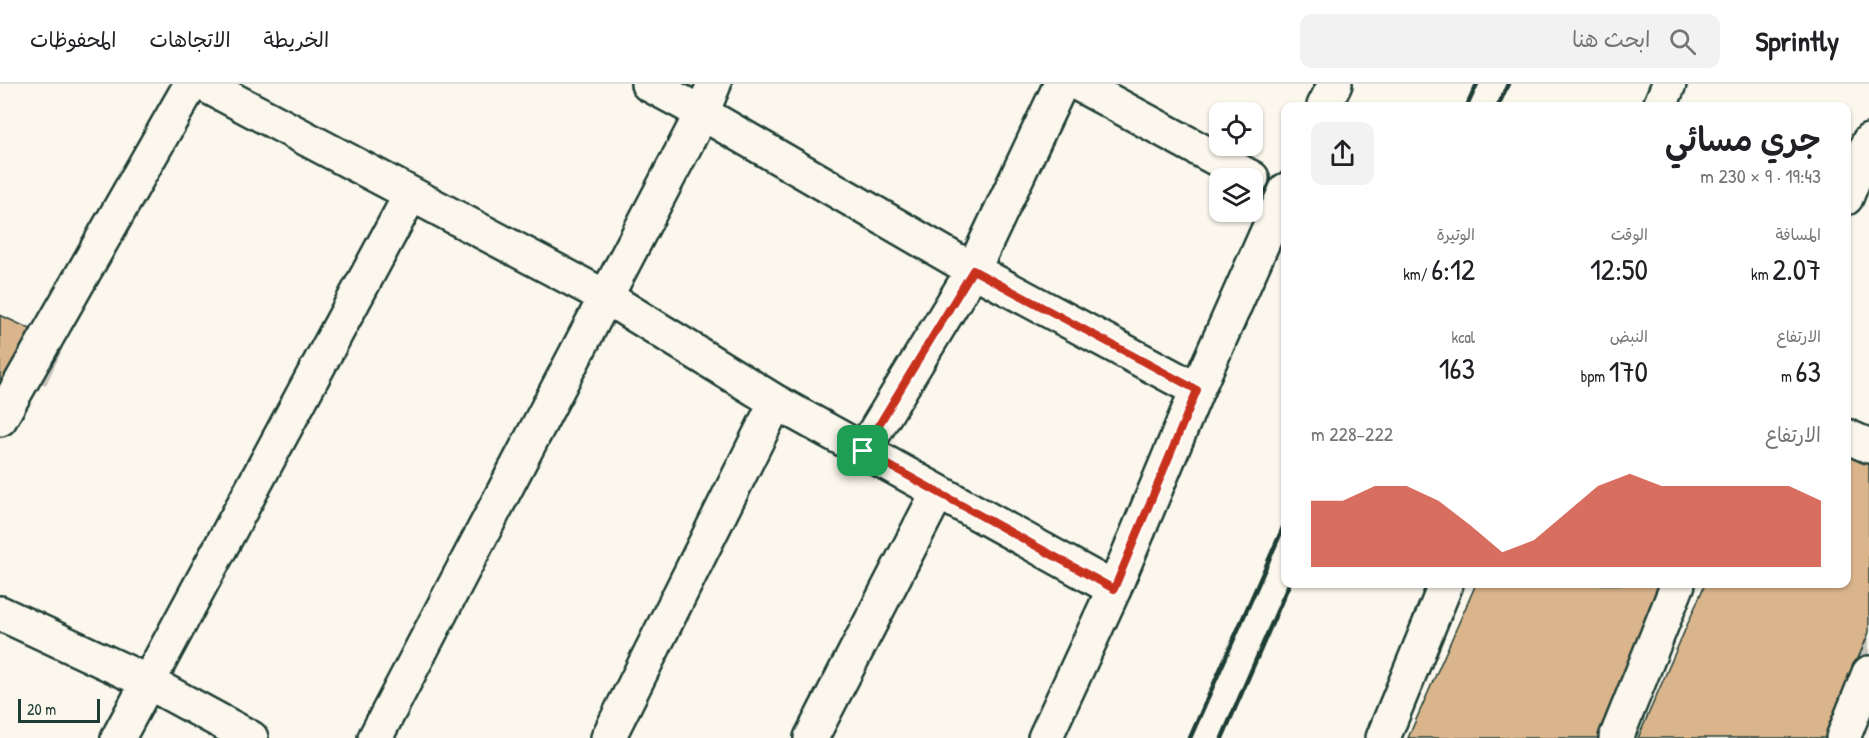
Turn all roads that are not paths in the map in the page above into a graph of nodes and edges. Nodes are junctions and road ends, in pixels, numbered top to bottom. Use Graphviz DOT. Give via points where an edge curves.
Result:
graph roads {
  1 [pos="191,84"];
  2 [pos="202,84"];
  3 [pos="648,84"];
  4 [pos="1061,84"];
  5 [pos="1078,84"];
  6 [pos="1335,84"];
  7 [pos="1669,84"];
  8 [pos="708,99"];
  9 [pos="1326,102"];
  10 [pos="1661,102"];
  11 [pos="1869,141"];
  12 [pos="1232,168"];
  13 [pos="1263,184"];
  14 [pos="1851,186"];
  15 [pos="1281,192"];
  16 [pos="411,194"];
  17 [pos="1281,200"];
  18 [pos="973,270"];
  19 [pos="606,297"];
  20 [pos="1197,390"];
  21 [pos="776,402"];
  22 [pos="0,419"];
  23 [pos="1851,438"];
  24 [pos="1869,446"];
  25 [pos="863,451"];
  26 [pos="938,492"];
  27 [pos="1444,588"];
  28 [pos="1676,588"];
  29 [pos="1114,589"];
  30 [pos="0,614"];
  31 [pos="1869,673"];
  32 [pos="148,682"];
  33 [pos="118,738"];
  34 [pos="251,738"];
  35 [pos="375,738"];
  36 [pos="608,738"];
  37 [pos="811,738"];
  38 [pos="1045,738"];
  39 [pos="1383,738"];
  40 [pos="1616,738"];
  41 [pos="1843,738"];
  1 -- 22 [label="street"];
  2 -- 16 [label="street"];
  3 -- 8 [label="street"];
  4 -- 18 [label="street"];
  5 -- 12 [label="street"];
  6 -- 9 [label="street"];
  7 -- 10 [label="street"];
  8 -- 18 [label="street"];
  8 -- 19 [label="street"];
  11 -- 14 [label="street"];
  13 -- 15 [label="street"];
  16 -- 19 [label="street"];
  16 -- 32 [label="street"];
  17 -- 20 [label="street"];
  18 -- 20 [label="street"];
  18 -- 25 [label="street"];
  19 -- 21 [label="street"];
  19 -- 35 [label="street"];
  20 -- 29 [label="street"];
  21 -- 25 [label="street"];
  21 -- 36 [label="street"];
  23 -- 24 [label="street"];
  25 -- 26 [label="street"];
  26 -- 29 [label="street"];
  26 -- 37 [label="street"];
  27 -- 39 [label="street"];
  28 -- 40 [label="street"];
  29 -- 38 [label="street"];
  30 -- 32 [label="street"];
  31 -- 41 [label="street"];
  32 -- 33 [label="street"];
  32 -- 34 [label="street"];
}
